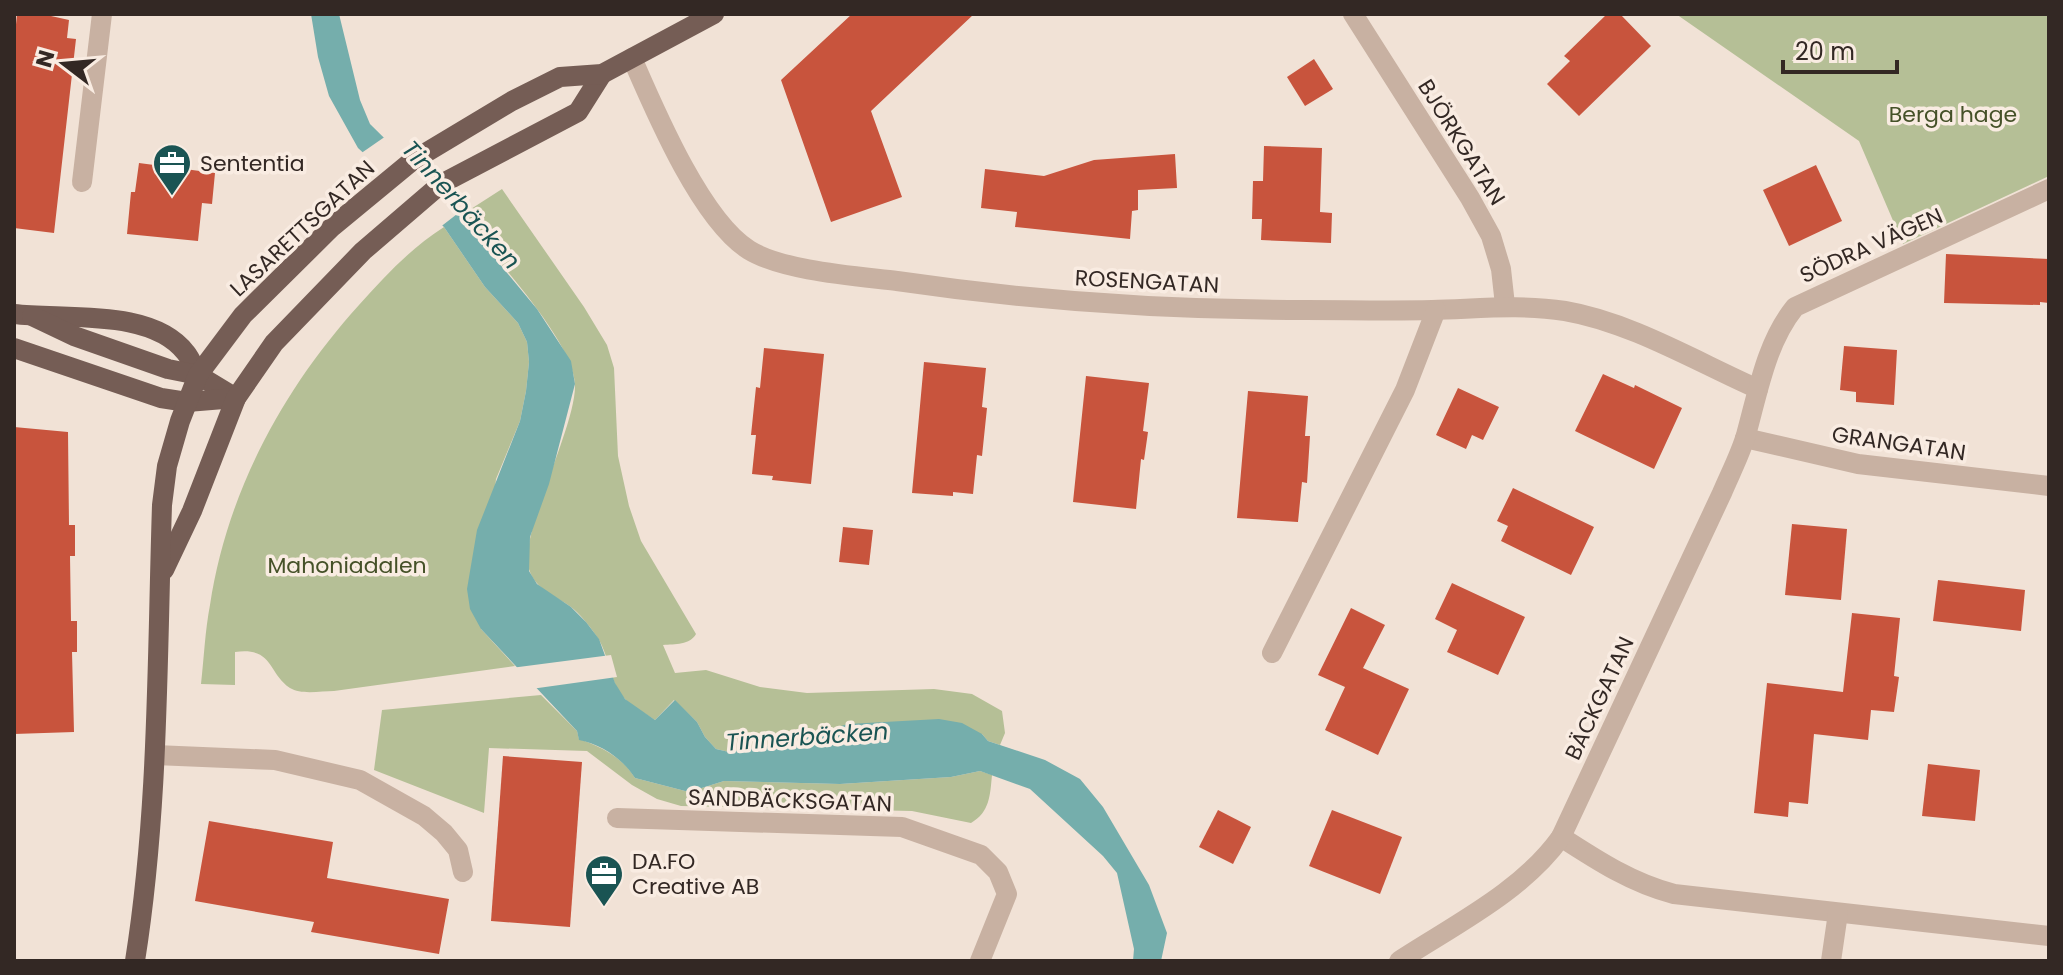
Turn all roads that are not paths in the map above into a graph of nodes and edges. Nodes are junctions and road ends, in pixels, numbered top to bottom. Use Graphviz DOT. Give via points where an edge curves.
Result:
graph roads {
  1 [pos="102,14"];
  2 [pos="714,14"];
  3 [pos="1353,14"];
  4 [pos="680,22"];
  5 [pos="632,58"];
  6 [pos="602,74"];
  7 [pos="82,182"];
  8 [pos="2049,189"];
  9 [pos="1505,305"];
  10 [pos="1436,310"];
  11 [pos="23,315"];
  12 [pos="14,348"];
  13 [pos="198,375"];
  14 [pos="1758,389"];
  15 [pos="236,398"];
  16 [pos="187,402"];
  17 [pos="1745,438"];
  18 [pos="2049,486"];
  19 [pos="160,579"];
  20 [pos="1272,653"];
  21 [pos="155,755"];
  22 [pos="617,818"];
  23 [pos="1561,837"];
  24 [pos="463,872"];
  25 [pos="1838,913"];
  26 [pos="2049,936"];
  27 [pos="135,961"];
  28 [pos="980,961"];
  29 [pos="1399,961"];
  30 [pos="1831,961"];
  1 -- 7 [label="street"];
  2 -- 4 [label="main road, LASARETTSGATAN"];
  3 -- 9 [label="street, BJÖRKGATAN" via="1491,236"];
  4 -- 5 [label="main road, LASARETTSGATAN"];
  5 -- 6 [label="main road, LASARETTSGATAN"];
  5 -- 10 [label="street, ROSENGATAN" via="664,129 714,216 731,237 770,259 961,291 1189,310"];
  6 -- 13 [label="main road, LASARETTSGATAN" via="560,77 412,161 269,287"];
  6 -- 15 [label="main road, LASARETTSGATAN" via="578,112 441,184 363,251 274,343"];
  8 -- 14 [label="street, SÖDRA VÄGEN" via="1795,307 1780,330"];
  9 -- 10 [label="street, ROSENGATAN"];
  9 -- 14 [label="street, ROSENGATAN" via="1596,319"];
  10 -- 20 [label="street" via="1405,390"];
  11 -- 13 [label="main road" via="168,369"];
  11 -- 13 [label="main road" via="95,318 151,328 185,351"];
  12 -- 16 [label="main road" via="128,388"];
  13 -- 15 [label="main road"];
  13 -- 16 [label="main road, LASARETTSGATAN"];
  14 -- 17 [label="street, BÄCKGATAN"];
  15 -- 16 [label="main road"];
  15 -- 19 [label="main road, LASARETTSGATAN"];
  16 -- 19 [label="main road, LASARETTSGATAN" via="167,466"];
  17 -- 18 [label="street, GRANGATAN" via="1858,464"];
  17 -- 23 [label="street, BÄCKGATAN"];
  19 -- 21 [label="main road, LASARETTSGATAN"];
  21 -- 24 [label="street" via="275,760 360,780 444,833 458,850"];
  21 -- 27 [label="main road, LASARETTSGATAN"];
  22 -- 28 [label="street, SANDBÄCKSGATAN" via="902,827 981,855 998,872 1007,894"];
  23 -- 25 [label="street" via="1650,888"];
  23 -- 29 [label="street, BÄCKGATAN" via="1523,880"];
  25 -- 26 [label="street"];
  25 -- 30 [label="street"];
}
